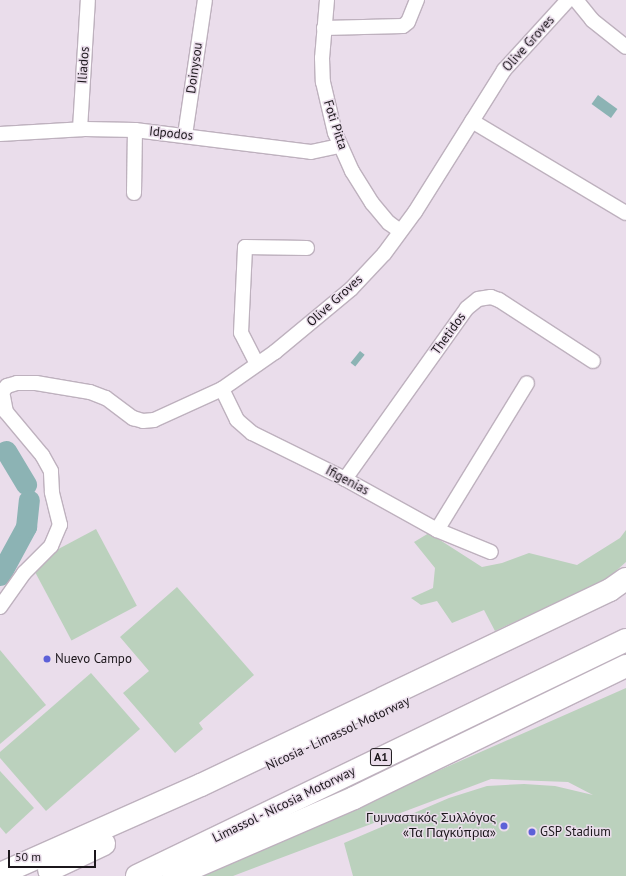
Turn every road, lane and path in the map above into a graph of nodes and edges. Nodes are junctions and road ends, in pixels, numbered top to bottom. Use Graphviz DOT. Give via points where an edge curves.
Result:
graph roads {
  1 [pos="88,0"];
  2 [pos="205,0"];
  3 [pos="327,0"];
  4 [pos="417,0"];
  5 [pos="568,0"];
  6 [pos="576,0"];
  7 [pos="324,28"];
  8 [pos="626,47"];
  9 [pos="472,121"];
  10 [pos="80,129"];
  11 [pos="135,130"];
  12 [pos="0,134"];
  13 [pos="185,135"];
  14 [pos="340,146"];
  15 [pos="134,193"];
  16 [pos="626,213"];
  17 [pos="400,231"];
  18 [pos="307,248"];
  19 [pos="592,361"];
  20 [pos="257,364"];
  21 [pos="527,383"];
  22 [pos="222,389"];
  23 [pos="1,391"];
  24 [pos="345,479"];
  25 [pos="437,530"];
  26 [pos="491,552"];
  27 [pos="626,579"];
  28 [pos="626,597"];
  29 [pos="0,606"];
  30 [pos="626,640"];
  31 [pos="626,666"];
  32 [pos="201,785"];
  33 [pos="44,873"];
  34 [pos="0,874"];
  35 [pos="137,876"];
  36 [pos="174,876"];
  1 -- 10 [label="street, Iliados"];
  2 -- 13 [label="street, Doinysou"];
  3 -- 7 [label="street, Foti Pitta"];
  4 -- 7 [label="street" via="408,22 403,26"];
  5 -- 9 [label="street, Olive Groves" via="504,70"];
  6 -- 8 [label="street" via="592,20"];
  7 -- 14 [label="street, Foti Pitta" via="323,82"];
  9 -- 16 [label="street"];
  9 -- 17 [label="street, Olive Groves"];
  10 -- 11 [label="street, Idpodos"];
  10 -- 12 [label="street, Idpodos"];
  11 -- 13 [label="street, Idpodos"];
  11 -- 15 [label="street"];
  13 -- 14 [label="street, Idpodos" via="311,152"];
  14 -- 17 [label="street, Foti Pitta" via="372,203 389,223"];
  17 -- 20 [label="street, Olive Groves" via="384,254 351,289 292,339"];
  18 -- 20 [label="street" via="245,247 241,333"];
  19 -- 24 [label="street, Thetidos" via="500,300 491,297 478,299 467,308"];
  20 -- 22 [label="street, Olive Groves"];
  21 -- 25 [label="street"];
  22 -- 23 [label="street, Olive Groves" via="166,417 142,421 132,418 106,398 90,392 36,383 17,383"];
  22 -- 24 [label="street, Ifigenias" via="237,420 252,433"];
  23 -- 29 [label="street" via="6,412 42,455 51,471 52,492 60,525 51,546 24,573"];
  24 -- 25 [label="street, Ifigenias"];
  25 -- 26 [label="street, Ifigenias"];
  27 -- 32 [label="highway" via="610,590"];
  28 -- 33 [label="highway, Nicosia - Limassol Motorway"];
  30 -- 35 [label="highway, Limassol - Nicosia Motorway / A1"];
  31 -- 36 [label="highway" via="354,798"];
  32 -- 33 [label="highway"];
  32 -- 34 [label="highway"];
}
